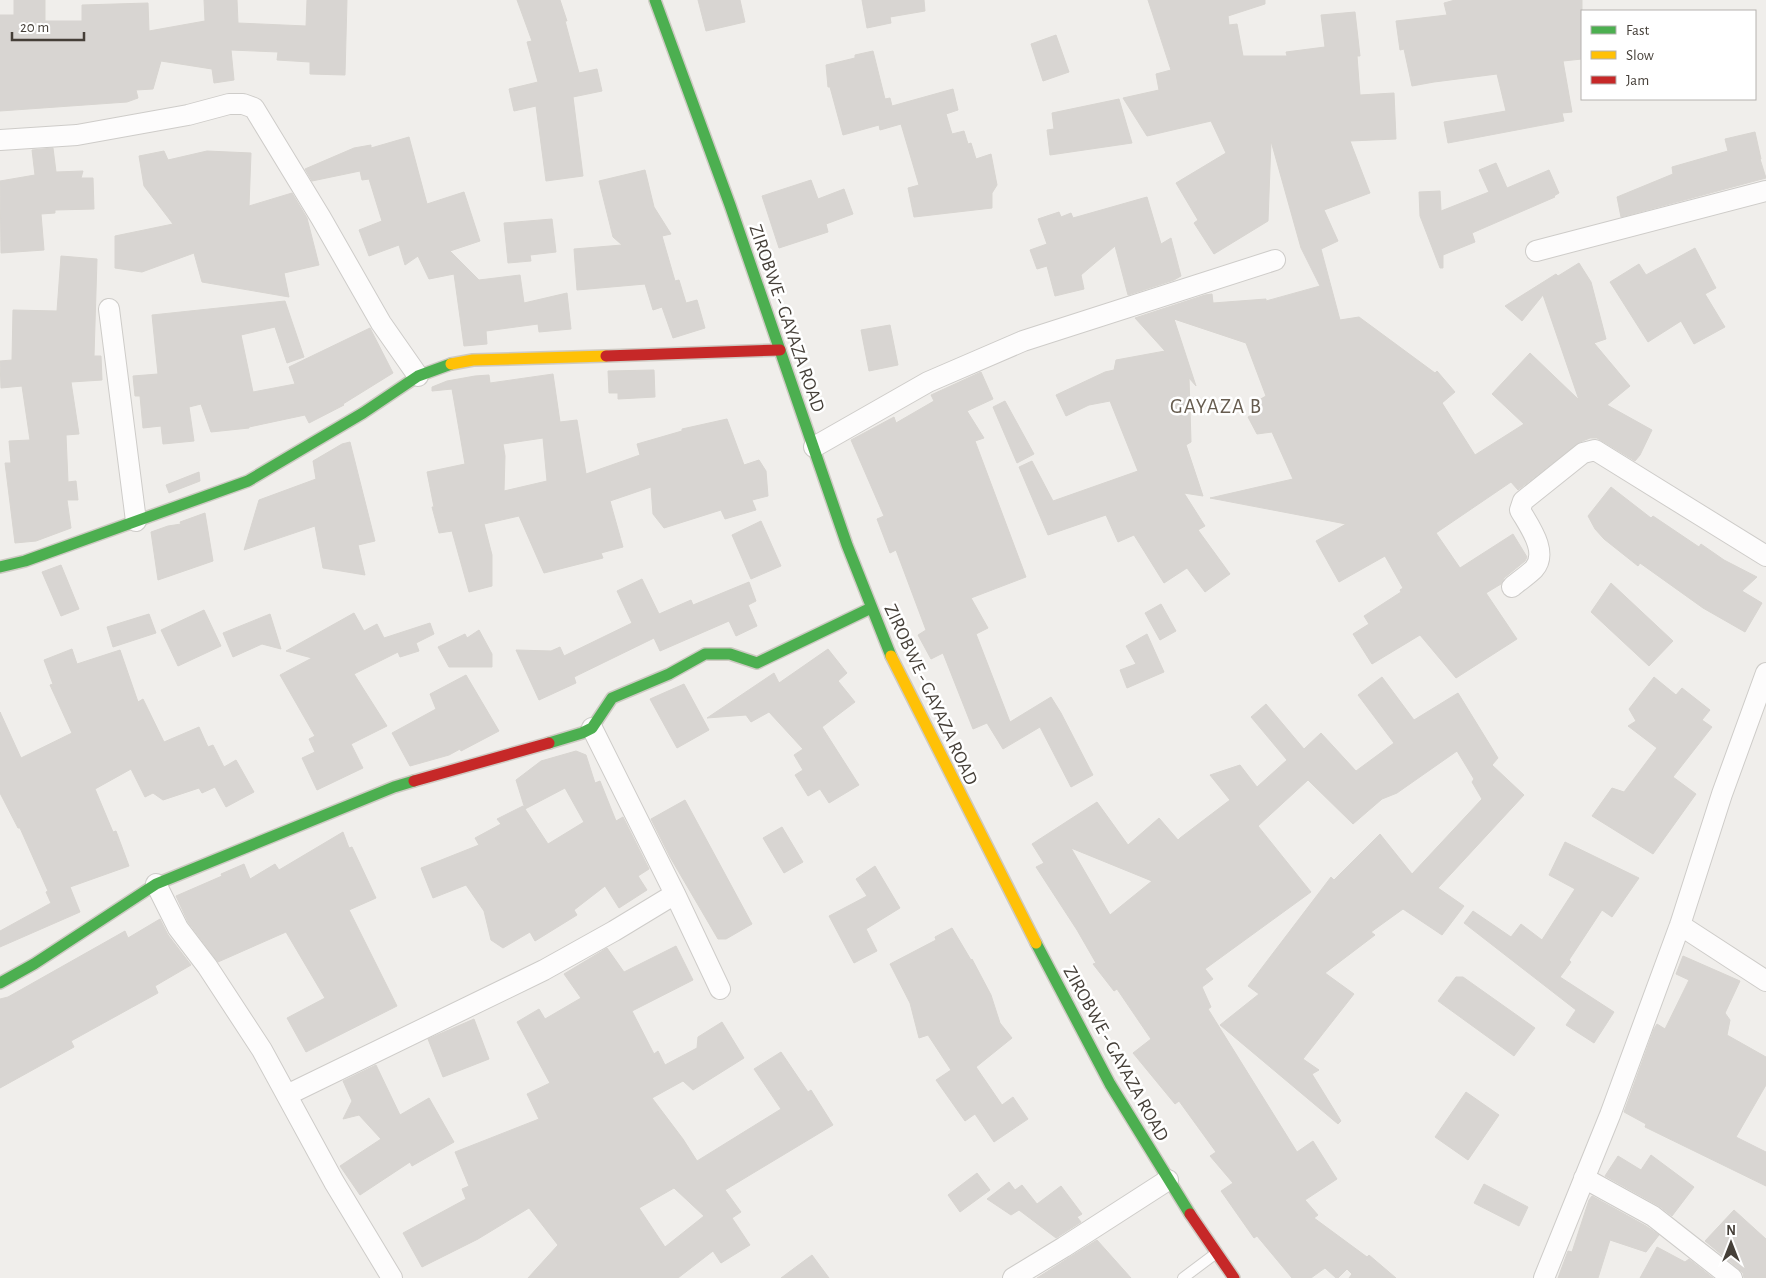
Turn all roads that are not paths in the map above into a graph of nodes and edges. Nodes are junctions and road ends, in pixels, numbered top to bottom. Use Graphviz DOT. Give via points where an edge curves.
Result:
graph roads {
  1 [pos="655,0"];
  2 [pos="0,140"];
  3 [pos="1766,191"];
  4 [pos="1536,251"];
  5 [pos="1275,260"];
  6 [pos="109,309"];
  7 [pos="780,350"];
  8 [pos="418,376"];
  9 [pos="814,447"];
  10 [pos="136,520"];
  11 [pos="1766,556"];
  12 [pos="0,567"];
  13 [pos="1512,586"];
  14 [pos="871,608"];
  15 [pos="1766,673"];
  16 [pos="592,728"];
  17 [pos="156,884"];
  18 [pos="675,894"];
  19 [pos="1680,925"];
  20 [pos="1766,981"];
  21 [pos="0,983"];
  22 [pos="720,989"];
  23 [pos="288,1095"];
  24 [pos="1584,1178"];
  25 [pos="1168,1180"];
  26 [pos="1216,1253"];
  27 [pos="392,1278"];
  28 [pos="1012,1278"];
  29 [pos="1183,1278"];
  30 [pos="1234,1278"];
  31 [pos="1544,1278"];
  32 [pos="1732,1278"];
  1 -- 7 [label="street, ZIROBWE - GAYAZA ROAD"];
  2 -- 8 [label="street" via="77,135 188,115 229,104 254,108 382,322"];
  3 -- 4 [label="street"];
  5 -- 9 [label="street" via="1023,341 928,382"];
  6 -- 10 [label="street"];
  7 -- 8 [label="street" via="473,360"];
  7 -- 9 [label="street, ZIROBWE - GAYAZA ROAD"];
  8 -- 10 [label="street" via="248,482"];
  9 -- 14 [label="street, ZIROBWE - GAYAZA ROAD"];
  10 -- 12 [label="street"];
  11 -- 13 [label="street" via="1595,450 1583,453 1523,501 1520,510 1537,540 1540,553 1535,568"];
  14 -- 16 [label="street" via="757,663 730,654 705,654 669,674 612,698"];
  14 -- 25 [label="street, ZIROBWE - GAYAZA ROAD" via="894,664 1006,886 1110,1084"];
  15 -- 19 [label="street" via="1722,794"];
  16 -- 17 [label="street" via="394,787"];
  16 -- 18 [label="street"];
  17 -- 21 [label="street"];
  17 -- 23 [label="street" via="178,928 262,1050"];
  18 -- 22 [label="street"];
  18 -- 23 [label="street" via="544,970"];
  19 -- 20 [label="street"];
  19 -- 24 [label="street"];
  23 -- 27 [label="street" via="334,1182"];
  24 -- 31 [label="street"];
  24 -- 32 [label="street" via="1653,1216"];
  25 -- 26 [label="street, ZIROBWE - GAYAZA ROAD"];
  25 -- 28 [label="street"];
  26 -- 29 [label="lane"];
  26 -- 30 [label="street, ZIROBWE - GAYAZA ROAD"];
}
